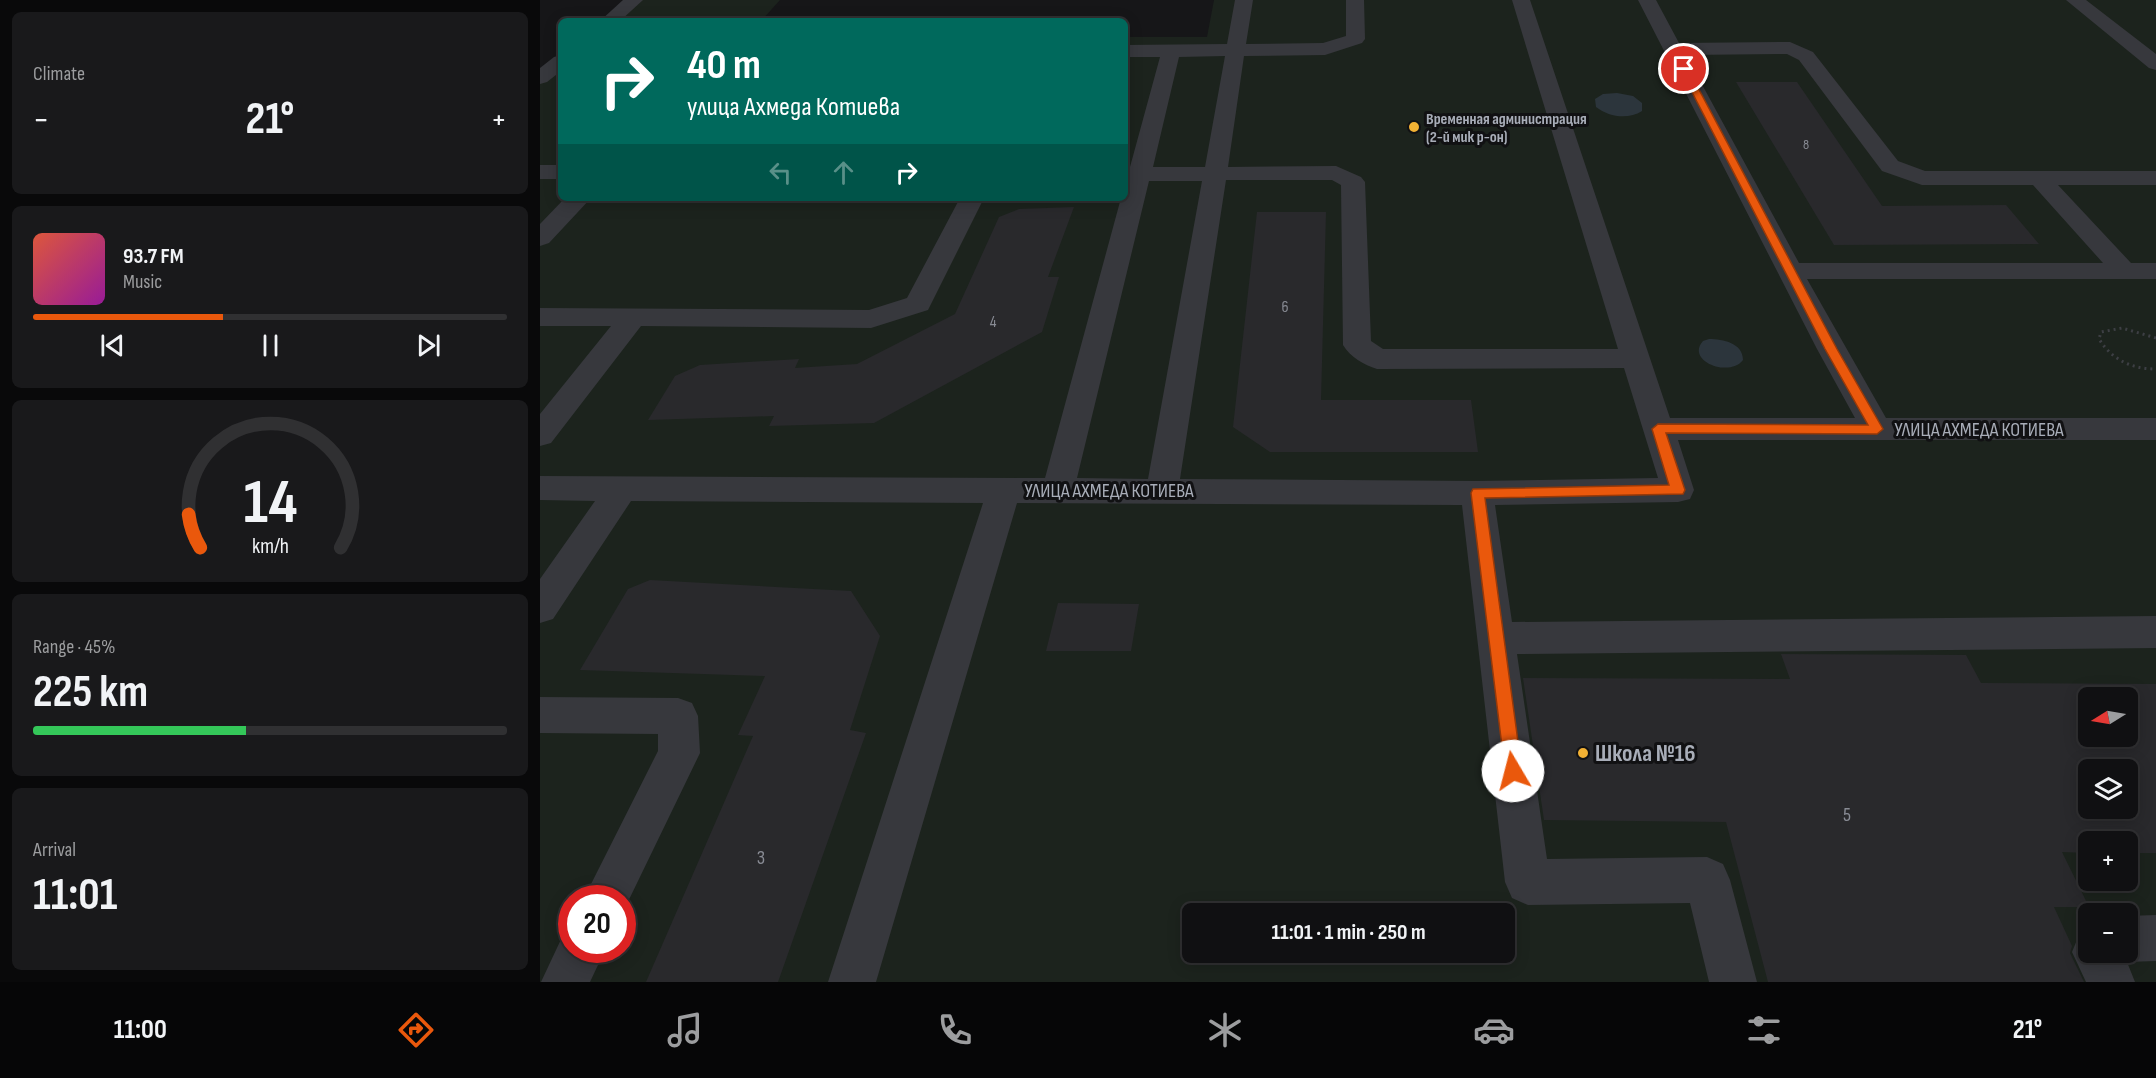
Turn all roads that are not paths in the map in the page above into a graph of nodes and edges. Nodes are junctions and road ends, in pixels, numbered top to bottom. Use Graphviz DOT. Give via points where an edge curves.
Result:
graph roads {
  1 [pos="634,0"];
  2 [pos="1244,0"];
  3 [pos="1355,0"];
  4 [pos="1521,0"];
  5 [pos="1647,0"];
  6 [pos="2075,0"];
  7 [pos="613,18"];
  8 [pos="1674,49"];
  9 [pos="1235,50"];
  10 [pos="1128,51"];
  11 [pos="1171,51"];
  12 [pos="558,63"];
  13 [pos="2156,64"];
  14 [pos="540,78"];
  15 [pos="540,172"];
  16 [pos="558,172"];
  17 [pos="1215,173"];
  18 [pos="1132,174"];
  19 [pos="2039,178"];
  20 [pos="2156,178"];
  21 [pos="1128,191"];
  22 [pos="576,201"];
  23 [pos="970,201"];
  24 [pos="1126,201"];
  25 [pos="540,238"];
  26 [pos="2124,271"];
  27 [pos="2156,271"];
  28 [pos="1791,272"];
  29 [pos="540,317"];
  30 [pos="633,318"];
  31 [pos="1635,358"];
  32 [pos="1658,429"];
  33 [pos="1877,429"];
  34 [pos="2156,429"];
  35 [pos="540,435"];
  36 [pos="540,488"];
  37 [pos="621,489"];
  38 [pos="1004,490"];
  39 [pos="1059,490"];
  40 [pos="1162,490"];
  41 [pos="1478,493"];
  42 [pos="540,608"];
  43 [pos="2156,632"];
  44 [pos="1496,638"];
  45 [pos="540,716"];
  46 [pos="613,885"];
  47 [pos="2156,938"];
  48 [pos="2138,939"];
  49 [pos="574,963"];
  50 [pos="2102,963"];
  51 [pos="565,982"];
  52 [pos="852,982"];
  53 [pos="1733,982"];
  54 [pos="2111,982"];
  1 -- 7 [label="street"];
  2 -- 9 [label="street"];
  3 -- 9 [label="street" via="1355,39 1290,55"];
  4 -- 31 [label="street"];
  5 -- 8 [label="street"];
  6 -- 13 [label="street"];
  8 -- 19 [label="street" via="1790,48 1806,56 1890,166 1922,178"];
  8 -- 28 [label="street"];
  9 -- 11 [label="street"];
  9 -- 17 [label="street"];
  10 -- 11 [label="street"];
  11 -- 18 [label="street"];
  12 -- 14 [label="street"];
  15 -- 16 [label="street"];
  17 -- 18 [label="street"];
  17 -- 31 [label="street" via="1277,166 1336,172 1353,182 1357,345 1377,359"];
  17 -- 40 [label="street"];
  18 -- 21 [label="street"];
  19 -- 20 [label="street"];
  19 -- 26 [label="street"];
  22 -- 25 [label="street"];
  23 -- 30 [label="street" via="918,304 871,319"];
  24 -- 39 [label="street"];
  26 -- 27 [label="street"];
  26 -- 28 [label="street"];
  28 -- 33 [label="street"];
  29 -- 30 [label="street"];
  30 -- 35 [label="street"];
  31 -- 32 [label="street"];
  32 -- 33 [label="street, УЛИЦА АХМЕДА КОТИЕВА"];
  32 -- 41 [label="street, УЛИЦА АХМЕДА КОТИЕВА" via="1678,490"];
  33 -- 34 [label="street, УЛИЦА АХМЕДА КОТИЕВА"];
  36 -- 37 [label="street, УЛИЦА АХМЕДА КОТИЕВА"];
  37 -- 38 [label="street, УЛИЦА АХМЕДА КОТИЕВА"];
  37 -- 42 [label="street"];
  38 -- 39 [label="street, УЛИЦА АХМЕДА КОТИЕВА"];
  38 -- 52 [label="street"];
  39 -- 40 [label="street, УЛИЦА АХМЕДА КОТИЕВА"];
  40 -- 41 [label="street, УЛИЦА АХМЕДА КОТИЕВА"];
  41 -- 44 [label="street"];
  43 -- 44 [label="street"];
  44 -- 53 [label="street" via="1528,882 1707,880"];
  45 -- 46 [label="street" via="678,716 679,753"];
  47 -- 48 [label="street"];
  49 -- 51 [label="street"];
  50 -- 54 [label="street"];
}
